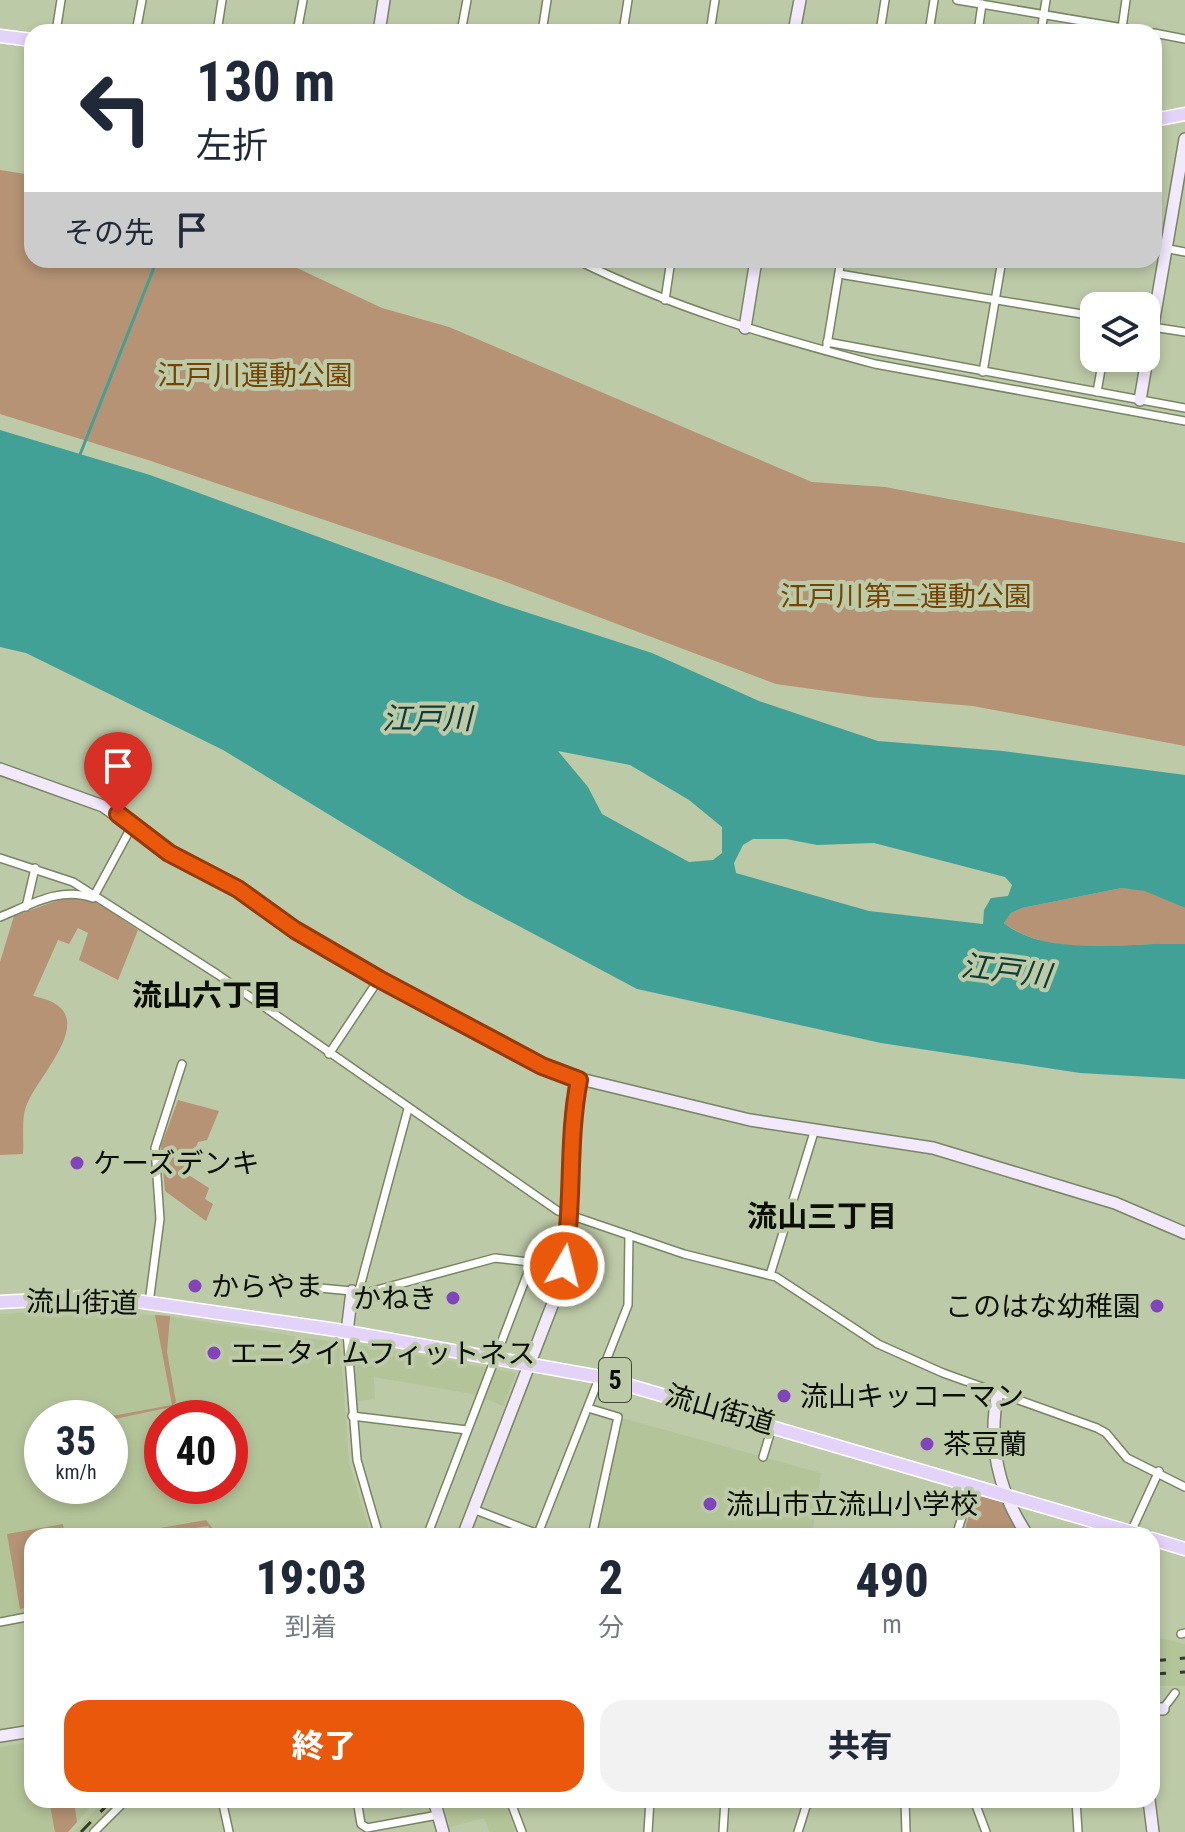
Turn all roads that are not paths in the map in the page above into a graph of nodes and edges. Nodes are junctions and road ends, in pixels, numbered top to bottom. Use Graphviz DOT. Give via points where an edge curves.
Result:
graph roads {
  1 [pos="61,0"];
  2 [pos="142,0"];
  3 [pos="222,0"];
  4 [pos="303,0"];
  5 [pos="384,0"];
  6 [pos="467,0"];
  7 [pos="547,0"];
  8 [pos="628,0"];
  9 [pos="715,0"];
  10 [pos="800,0"];
  11 [pos="885,0"];
  12 [pos="934,0"];
  13 [pos="963,0"];
  14 [pos="1046,0"];
  15 [pos="1126,0"];
  16 [pos="982,4"];
  17 [pos="1044,15"];
  18 [pos="57,24"];
  19 [pos="138,24"];
  20 [pos="218,24"];
  21 [pos="298,24"];
  22 [pos="380,24"];
  23 [pos="462,24"];
  24 [pos="543,24"];
  25 [pos="624,24"];
  26 [pos="711,24"];
  27 [pos="796,24"];
  28 [pos="881,24"];
  29 [pos="930,24"];
  30 [pos="979,24"];
  31 [pos="1042,24"];
  32 [pos="1098,24"];
  33 [pos="1123,24"];
  34 [pos="1162,35"];
  35 [pos="0,36"];
  36 [pos="24,39"];
  37 [pos="1185,39"];
  38 [pos="1185,114"];
  39 [pos="1162,118"];
  40 [pos="1185,139"];
  41 [pos="1182,171"];
  42 [pos="1162,240"];
  43 [pos="1162,247"];
  44 [pos="1185,252"];
  45 [pos="595,268"];
  46 [pos="670,268"];
  47 [pos="755,268"];
  48 [pos="840,268"];
  49 [pos="1001,268"];
  50 [pos="1157,268"];
  51 [pos="839,274"];
  52 [pos="1154,292"];
  53 [pos="665,300"];
  54 [pos="995,300"];
  55 [pos="1080,314"];
  56 [pos="745,328"];
  57 [pos="1160,328"];
  58 [pos="1185,332"];
  59 [pos="827,347"];
  60 [pos="983,372"];
  61 [pos="1101,372"];
  62 [pos="1144,372"];
  63 [pos="1097,392"];
  64 [pos="1140,400"];
  65 [pos="1185,408"];
  66 [pos="1185,421"];
  67 [pos="0,769"];
  68 [pos="132,826"];
  69 [pos="0,858"];
  70 [pos="35,868"];
  71 [pos="93,898"];
  72 [pos="26,907"];
  73 [pos="0,917"];
  74 [pos="379,979"];
  75 [pos="329,1054"];
  76 [pos="182,1064"];
  77 [pos="579,1080"];
  78 [pos="408,1109"];
  79 [pos="815,1129"];
  80 [pos="571,1215"];
  81 [pos="1185,1233"];
  82 [pos="629,1235"];
  83 [pos="532,1262"];
  84 [pos="564,1266"];
  85 [pos="770,1275"];
  86 [pos="309,1287"];
  87 [pos="354,1294"];
  88 [pos="0,1302"];
  89 [pos="149,1303"];
  90 [pos="347,1332"];
  91 [pos="495,1359"];
  92 [pos="530,1365"];
  93 [pos="600,1377"];
  94 [pos="998,1392"];
  95 [pos="588,1408"];
  96 [pos="352,1416"];
  97 [pos="773,1425"];
  98 [pos="467,1430"];
  99 [pos="763,1457"];
  100 [pos="1159,1471"];
  101 [pos="972,1484"];
  102 [pos="1185,1487"];
  103 [pos="1006,1495"];
  104 [pos="473,1509"];
  105 [pos="376,1528"];
  106 [pos="430,1528"];
  107 [pos="466,1528"];
  108 [pos="521,1528"];
  109 [pos="542,1528"];
  110 [pos="594,1528"];
  111 [pos="958,1528"];
  112 [pos="1024,1528"];
  113 [pos="1112,1528"];
  114 [pos="1138,1528"];
  115 [pos="1160,1541"];
  116 [pos="1185,1549"];
  117 [pos="24,1618"];
  118 [pos="0,1622"];
  119 [pos="1175,1693"];
  120 [pos="1160,1707"];
  121 [pos="24,1732"];
  122 [pos="0,1736"];
  123 [pos="118,1808"];
  124 [pos="224,1808"];
  125 [pos="359,1808"];
  126 [pos="436,1808"];
  127 [pos="513,1808"];
  128 [pos="650,1808"];
  129 [pos="724,1808"];
  130 [pos="806,1808"];
  131 [pos="905,1808"];
  132 [pos="977,1808"];
  133 [pos="1076,1808"];
  134 [pos="1150,1808"];
  135 [pos="438,1815"];
  136 [pos="395,1828"];
  137 [pos="94,1832"];
  138 [pos="229,1832"];
  139 [pos="443,1832"];
  140 [pos="522,1832"];
  141 [pos="648,1832"];
  142 [pos="723,1832"];
  143 [pos="798,1832"];
  144 [pos="906,1832"];
  145 [pos="986,1832"];
  146 [pos="1078,1832"];
  147 [pos="1153,1832"];
  1 -- 18 [label="street"];
  2 -- 19 [label="street"];
  3 -- 20 [label="street"];
  4 -- 21 [label="street"];
  5 -- 22 [label="street"];
  6 -- 23 [label="street"];
  7 -- 24 [label="street"];
  8 -- 25 [label="street"];
  9 -- 26 [label="street"];
  10 -- 27 [label="street"];
  11 -- 28 [label="street"];
  12 -- 29 [label="street"];
  13 -- 16 [label="street"];
  14 -- 17 [label="street"];
  15 -- 33 [label="street"];
  16 -- 17 [label="street"];
  16 -- 30 [label="street"];
  17 -- 31 [label="street"];
  17 -- 32 [label="street"];
  34 -- 37 [label="street"];
  35 -- 36 [label="main road"];
  38 -- 39 [label="main road"];
  40 -- 41 [label="street"];
  41 -- 42 [label="street"];
  43 -- 44 [label="street"];
  45 -- 53 [label="street"];
  46 -- 53 [label="street"];
  47 -- 56 [label="street"];
  48 -- 51 [label="street"];
  49 -- 54 [label="street"];
  50 -- 52 [label="street"];
  51 -- 54 [label="street"];
  51 -- 59 [label="street"];
  53 -- 56 [label="street"];
  54 -- 55 [label="street"];
  54 -- 60 [label="street"];
  56 -- 59 [label="street"];
  57 -- 58 [label="street"];
  59 -- 60 [label="street"];
  59 -- 66 [label="street" via="911,371"];
  60 -- 63 [label="street"];
  61 -- 63 [label="street"];
  62 -- 64 [label="street"];
  63 -- 64 [label="street"];
  64 -- 65 [label="street"];
  67 -- 68 [label="street" via="103,806"];
  68 -- 71 [label="street"];
  68 -- 74 [label="street"];
  69 -- 70 [label="street"];
  70 -- 71 [label="street" via="73,882"];
  70 -- 72 [label="street"];
  71 -- 72 [label="street" via="63,894"];
  71 -- 75 [label="street" via="217,974"];
  72 -- 73 [label="street"];
  74 -- 75 [label="street"];
  74 -- 77 [label="street"];
  75 -- 78 [label="street"];
  76 -- 89 [label="street" via="155,1148 160,1219"];
  77 -- 79 [label="street" via="712,1113"];
  77 -- 80 [label="street"];
  78 -- 80 [label="street" via="547,1206"];
  78 -- 87 [label="street"];
  79 -- 81 [label="street" via="933,1148 1115,1203"];
  79 -- 85 [label="street"];
  80 -- 82 [label="street"];
  80 -- 84 [label="street"];
  82 -- 85 [label="street"];
  82 -- 93 [label="street" via="630,1298"];
  83 -- 84 [label="street"];
  83 -- 87 [label="street" via="495,1258"];
  83 -- 91 [label="street"];
  84 -- 92 [label="street"];
  85 -- 94 [label="street" via="878,1344"];
  86 -- 87 [label="street"];
  87 -- 90 [label="street"];
  88 -- 89 [label="main road, 流山街道 / 5" via="78,1298"];
  89 -- 90 [label="main road, 流山街道 / 5"];
  90 -- 91 [label="main road, 流山街道 / 5"];
  90 -- 96 [label="street"];
  91 -- 92 [label="main road, 流山街道 / 5"];
  91 -- 98 [label="street"];
  92 -- 93 [label="main road, 流山街道 / 5"];
  92 -- 104 [label="street"];
  93 -- 95 [label="street"];
  93 -- 97 [label="main road, 流山街道 / 5"];
  94 -- 100 [label="street" via="1097,1428 1127,1458"];
  94 -- 103 [label="street" via="994,1441"];
  95 -- 109 [label="street"];
  95 -- 110 [label="street" via="618,1417"];
  96 -- 98 [label="street"];
  96 -- 105 [label="street" via="359,1473"];
  97 -- 99 [label="street"];
  97 -- 101 [label="main road, 流山街道 / 5"];
  98 -- 106 [label="street"];
  100 -- 102 [label="street"];
  100 -- 114 [label="street"];
  101 -- 103 [label="main road, 流山街道 / 5"];
  101 -- 111 [label="street"];
  103 -- 112 [label="street"];
  103 -- 113 [label="main road, 流山街道 / 5"];
  104 -- 107 [label="street"];
  104 -- 108 [label="street"];
  115 -- 116 [label="main road"];
  117 -- 118 [label="street"];
  119 -- 120 [label="street"];
  121 -- 122 [label="street"];
  123 -- 137 [label="street"];
  124 -- 138 [label="street"];
  125 -- 136 [label="street" via="363,1827"];
  126 -- 135 [label="street"];
  127 -- 140 [label="street"];
  128 -- 141 [label="street"];
  129 -- 142 [label="street"];
  130 -- 143 [label="street"];
  131 -- 144 [label="street"];
  132 -- 145 [label="street"];
  133 -- 146 [label="street"];
  134 -- 147 [label="street"];
  135 -- 136 [label="street"];
  135 -- 139 [label="street"];
}
